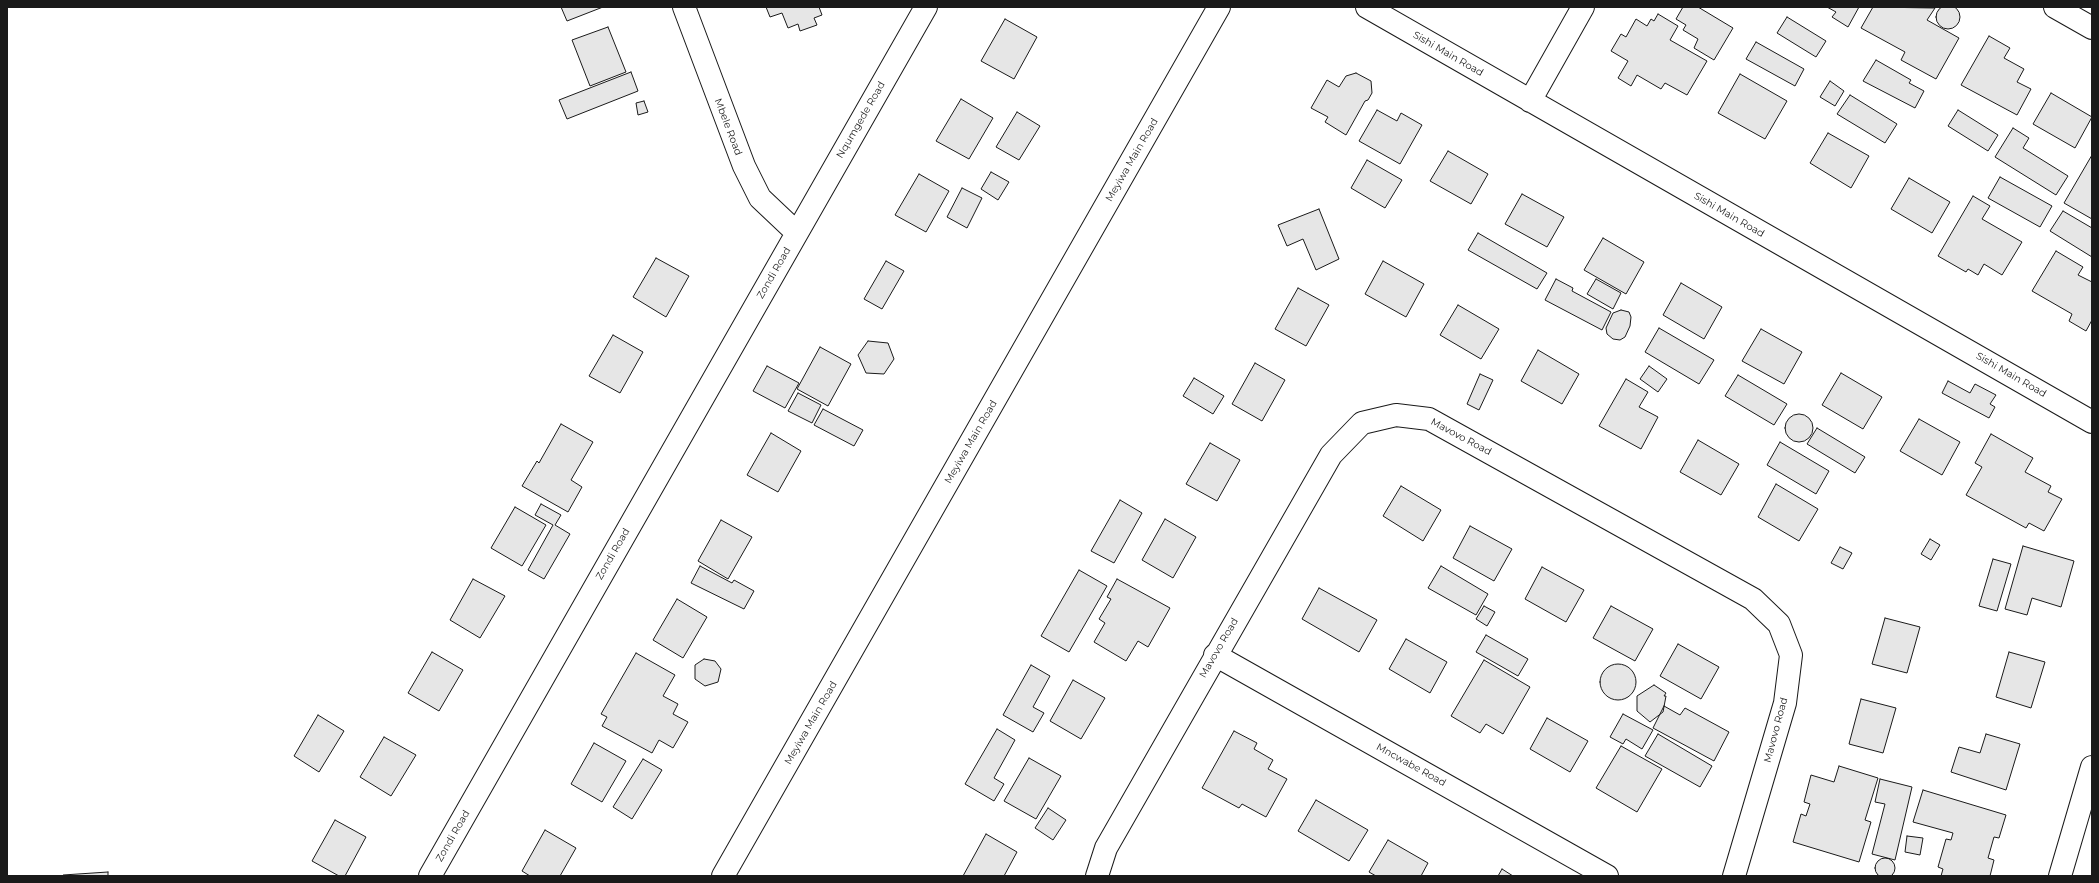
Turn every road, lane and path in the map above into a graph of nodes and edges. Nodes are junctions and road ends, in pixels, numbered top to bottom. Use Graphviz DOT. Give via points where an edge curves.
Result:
graph roads {
  1 [pos="684,7"];
  2 [pos="926,7"];
  3 [pos="1219,7"];
  4 [pos="1367,7"];
  5 [pos="1584,7"];
  6 [pos="2055,7"];
  7 [pos="2092,28"];
  8 [pos="1530,101"];
  9 [pos="796,233"];
  10 [pos="2092,422"];
  11 [pos="1215,654"];
  12 [pos="2092,767"];
  13 [pos="2086,813"];
  14 [pos="430,876"];
  15 [pos="723,876"];
  16 [pos="1097,876"];
  17 [pos="1607,876"];
  18 [pos="1734,876"];
  19 [pos="2060,876"];
  1 -- 9 [label="street, Mbele Road" via="744,166 760,198"];
  2 -- 9 [label="street, Nqumgede Road"];
  3 -- 15 [label="street, Meyiwa Main Road"];
  4 -- 8 [label="street, Sishi Main Road"];
  5 -- 8 [label="street"];
  6 -- 7 [label="street"];
  8 -- 10 [label="street, Sishi Main Road"];
  9 -- 14 [label="street, Zondi Road"];
  11 -- 16 [label="street, Mavovo Road" via="1106,848"];
  11 -- 17 [label="street, Mncwabe Road"];
  11 -- 18 [label="street, Mavovo Road" via="1330,455 1362,423 1396,415 1429,419 1753,599 1779,624 1791,654 1785,703"];
  12 -- 13 [label="street"];
  13 -- 19 [label="street"];
}
